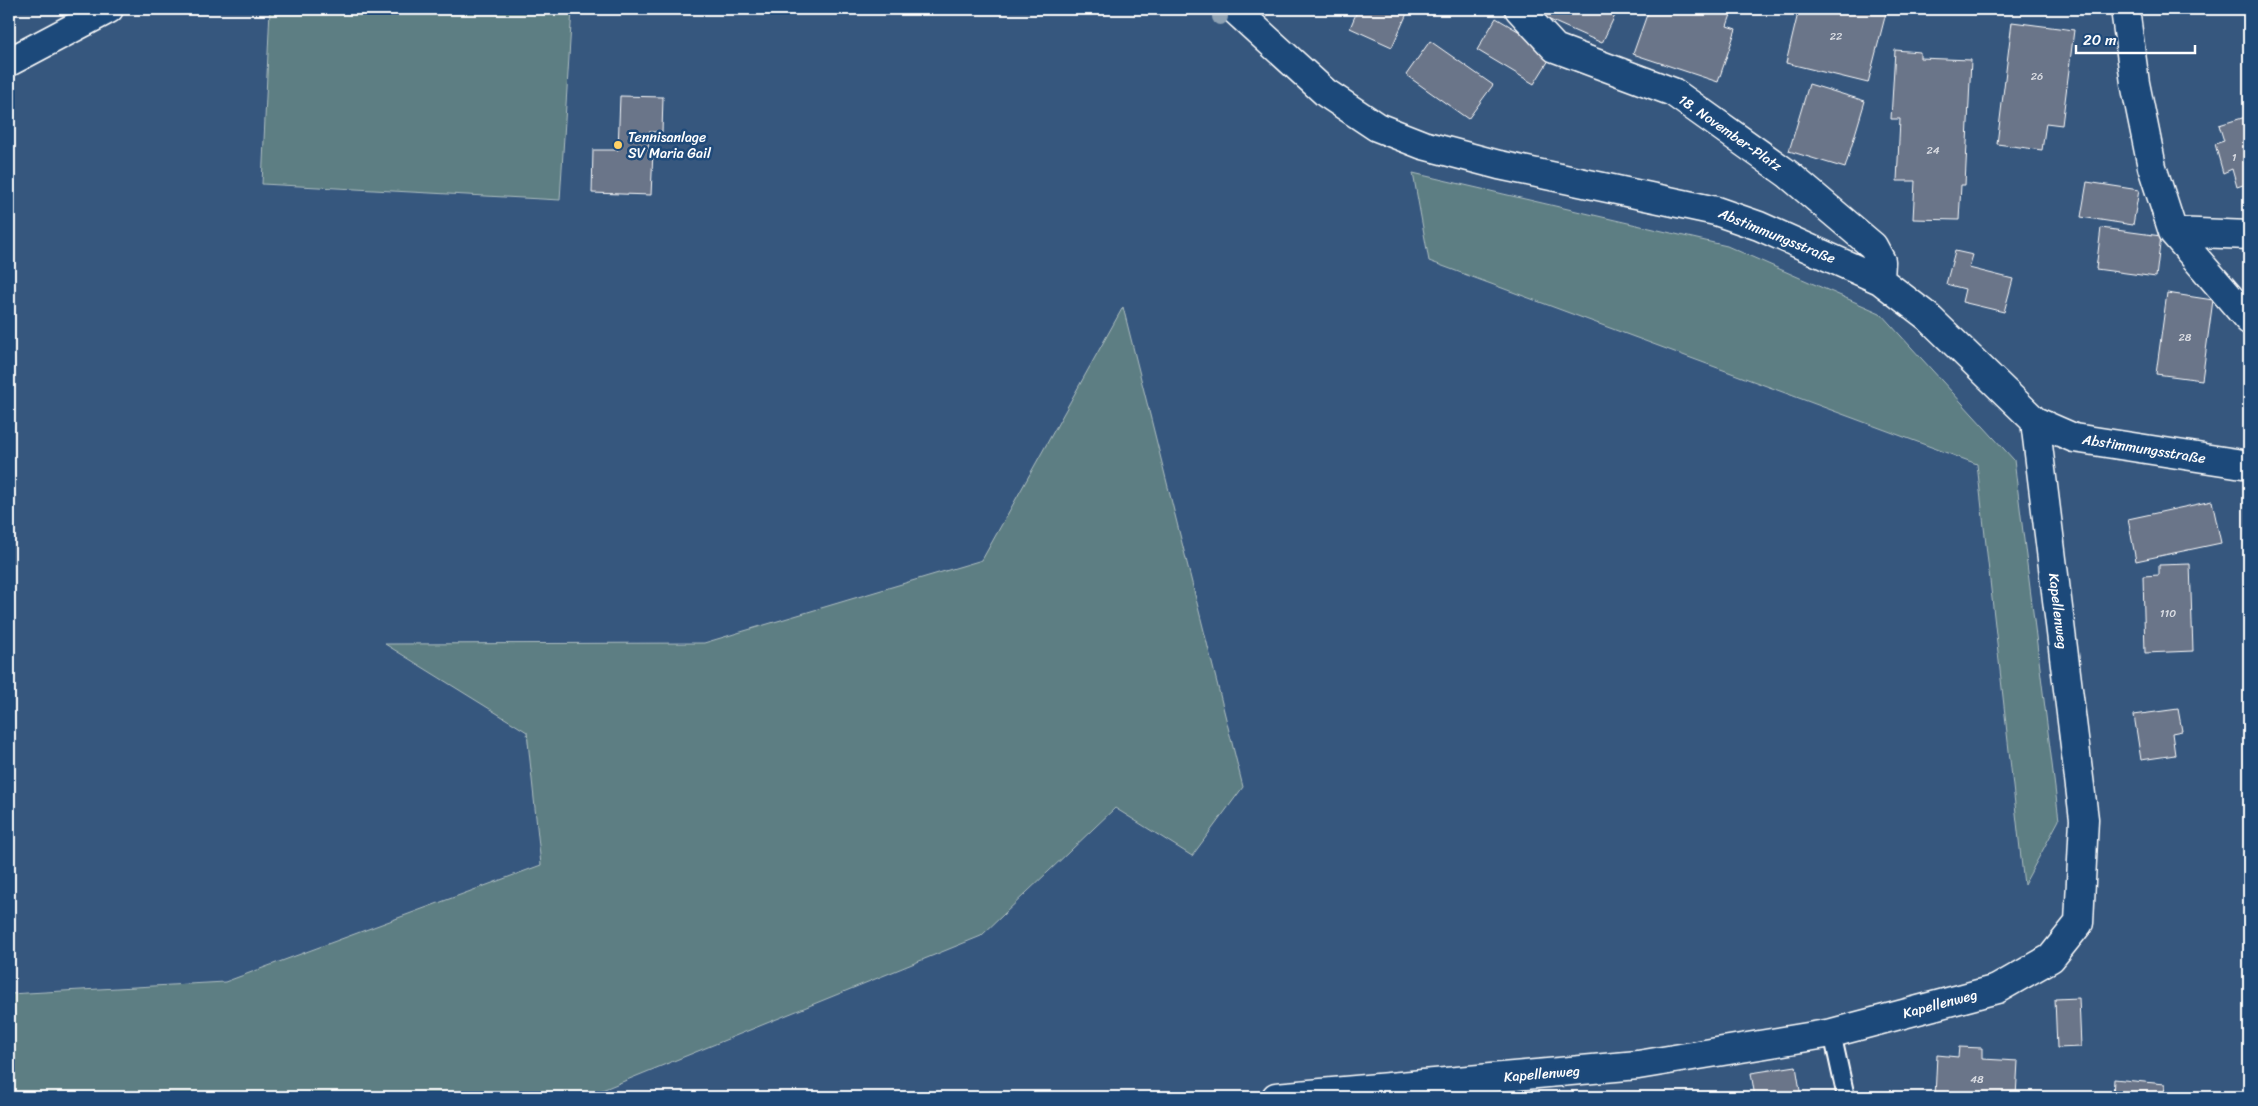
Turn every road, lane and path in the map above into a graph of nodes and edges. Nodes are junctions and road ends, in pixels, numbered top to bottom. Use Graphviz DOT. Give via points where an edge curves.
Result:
graph roads {
  1 [pos="108,9"];
  2 [pos="1234,9"];
  3 [pos="1519,9"];
  4 [pos="2125,9"];
  5 [pos="9,62"];
  6 [pos="2173,232"];
  7 [pos="2249,235"];
  8 [pos="1880,280"];
  9 [pos="2249,320"];
  10 [pos="2035,421"];
  11 [pos="2249,465"];
  12 [pos="1832,1033"];
  13 [pos="1276,1097"];
  14 [pos="1846,1097"];
  1 -- 5 [label="street"];
  2 -- 8 [label="street, Abstimmungsstraße" via="1326,93 1377,127 1423,145 1499,165 1716,211 1759,226"];
  3 -- 8 [label="street, 18. November-Platz" via="1555,48 1673,92 1788,174 1873,246 1880,261"];
  4 -- 6 [label="street" via="2135,83 2152,167"];
  6 -- 7 [label="street"];
  6 -- 9 [label="street"];
  8 -- 10 [label="street, Abstimmungsstraße" via="1928,317"];
  10 -- 11 [label="street, Abstimmungsstraße" via="2074,438"];
  10 -- 12 [label="street, Kapellenweg" via="2084,819 2079,923 2050,958 1997,989"];
  12 -- 13 [label="street, Kapellenweg" via="1638,1065"];
  12 -- 14 [label="lane"];
}
